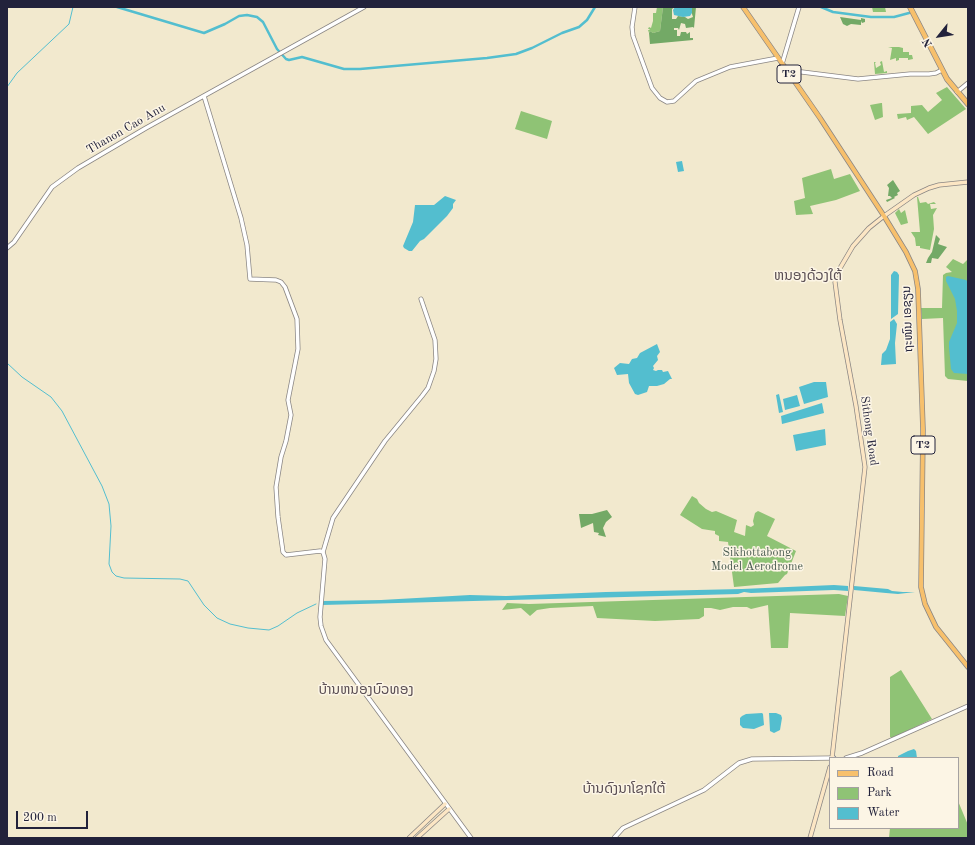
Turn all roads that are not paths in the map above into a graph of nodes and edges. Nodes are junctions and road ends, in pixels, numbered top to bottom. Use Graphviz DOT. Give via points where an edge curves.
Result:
graph roads {
  1 [pos="364,7"];
  2 [pos="634,7"];
  3 [pos="743,7"];
  4 [pos="799,7"];
  5 [pos="910,7"];
  6 [pos="778,58"];
  7 [pos="782,64"];
  8 [pos="786,70"];
  9 [pos="942,70"];
  10 [pos="968,83"];
  11 [pos="957,92"];
  12 [pos="204,96"];
  13 [pos="968,104"];
  14 [pos="968,182"];
  15 [pos="884,216"];
  16 [pos="7,248"];
  17 [pos="421,299"];
  18 [pos="323,552"];
  19 [pos="968,667"];
  20 [pos="968,706"];
  21 [pos="833,757"];
  22 [pos="849,757"];
  23 [pos="829,758"];
  24 [pos="829,770"];
  25 [pos="445,804"];
  26 [pos="448,809"];
  27 [pos="409,838"];
  28 [pos="417,838"];
  29 [pos="470,838"];
  30 [pos="614,838"];
  31 [pos="810,838"];
  1 -- 12 [label="street, Thanon Cao Anu"];
  2 -- 6 [label="street" via="633,36 652,88 667,102 674,101 696,81 725,69"];
  3 -- 6 [label="main road, ຖະໜົນ ເອຊຽນ / T2"];
  4 -- 7 [label="street"];
  5 -- 9 [label="highway"];
  6 -- 7 [label="main road, ຖະໜົນ ເອຊຽນ / T2"];
  7 -- 8 [label="main road, ຖະໜົນ ເອຊຽນ / T2"];
  8 -- 9 [label="street" via="858,79 929,74"];
  8 -- 15 [label="main road, ຖະໜົນ ເອຊຽນ / T2"];
  9 -- 11 [label="highway"];
  10 -- 11 [label="street"];
  11 -- 13 [label="highway"];
  12 -- 16 [label="street, Thanon Cao Anu" via="59,181"];
  12 -- 18 [label="street" via="241,218 247,245 250,280 281,282 297,319 298,349 288,400 291,415 276,487 283,552 286,555"];
  14 -- 15 [label="main road, Sithong Road" via="929,188"];
  15 -- 19 [label="main road, ຖະໜົນ ເອຊຽນ / T2" via="915,271 918,288 923,430 922,596 936,627"];
  15 -- 21 [label="main road, Sithong Road" via="853,246 836,275 835,282 864,462"];
  17 -- 18 [label="street" via="435,340 436,360 430,381 422,396 385,442 337,510 330,524"];
  18 -- 25 [label="street" via="320,617 326,640"];
  20 -- 22 [label="street"];
  23 -- 30 [label="street" via="752,760 739,763 704,790 623,828"];
  24 -- 31 [label="main road"];
  25 -- 26 [label="street"];
  25 -- 27 [label="main road"];
  26 -- 28 [label="main road"];
  26 -- 29 [label="street"];
}
